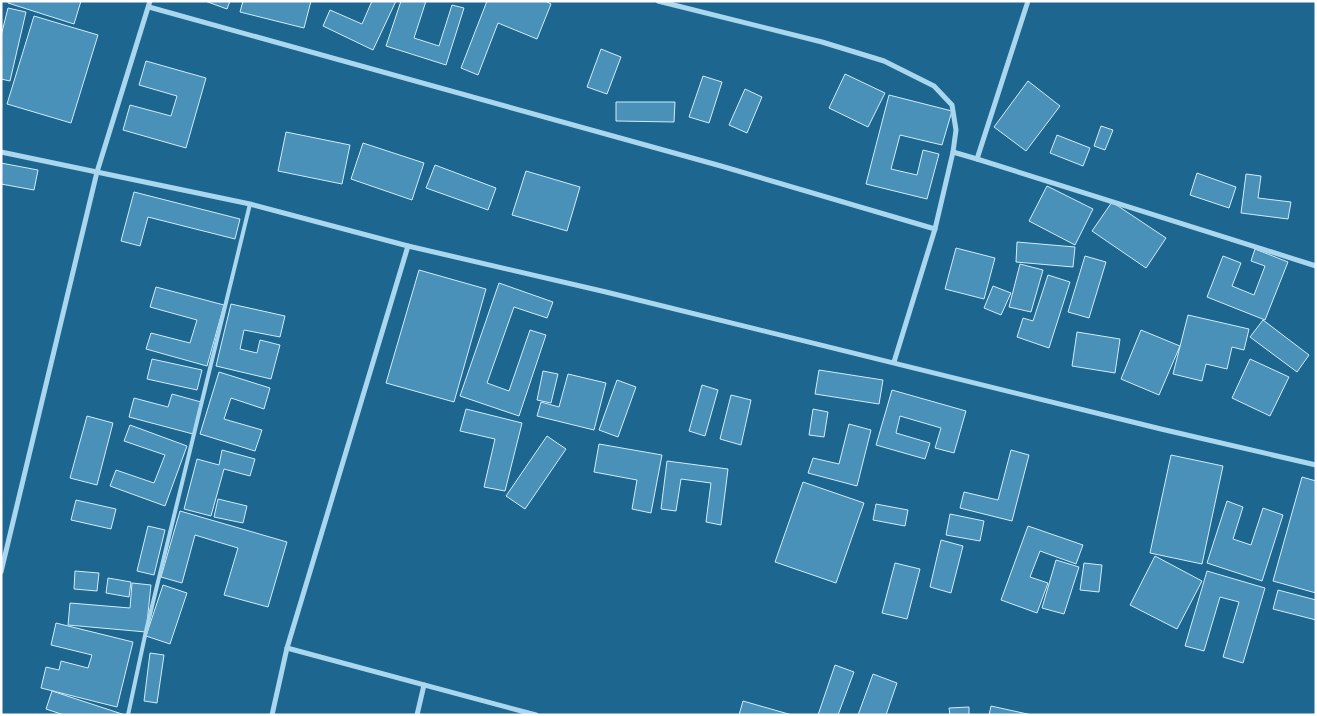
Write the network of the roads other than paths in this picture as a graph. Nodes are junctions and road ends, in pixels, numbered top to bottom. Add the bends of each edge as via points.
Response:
1 (658, 1) edge
2 (1028, 1) edge
3 (150, 4) edge
4 (1, 152) edge
5 (953, 152) junction
6 (977, 159) junction
7 (97, 172) junction
8 (250, 204) junction
9 (935, 229) junction
10 (408, 246) junction
11 (1316, 266) edge
12 (894, 362) junction
13 (1316, 465) edge
14 (1, 572) edge
15 (287, 648) junction
16 (424, 685) junction
17 (128, 715) edge
18 (272, 715) edge
19 (417, 715) edge
20 (536, 715) edge

1 - 5 street via 884,60 934,86 952,105 956,130
2 - 6 street
3 - 7 street
3 - 9 street
4 - 7 street
5 - 6 street
5 - 9 street
6 - 11 street
7 - 8 street
7 - 14 street
8 - 10 street
8 - 17 lane
9 - 12 street
10 - 12 street
10 - 15 street
12 - 13 street
15 - 16 street
15 - 18 street
16 - 19 street
16 - 20 street

